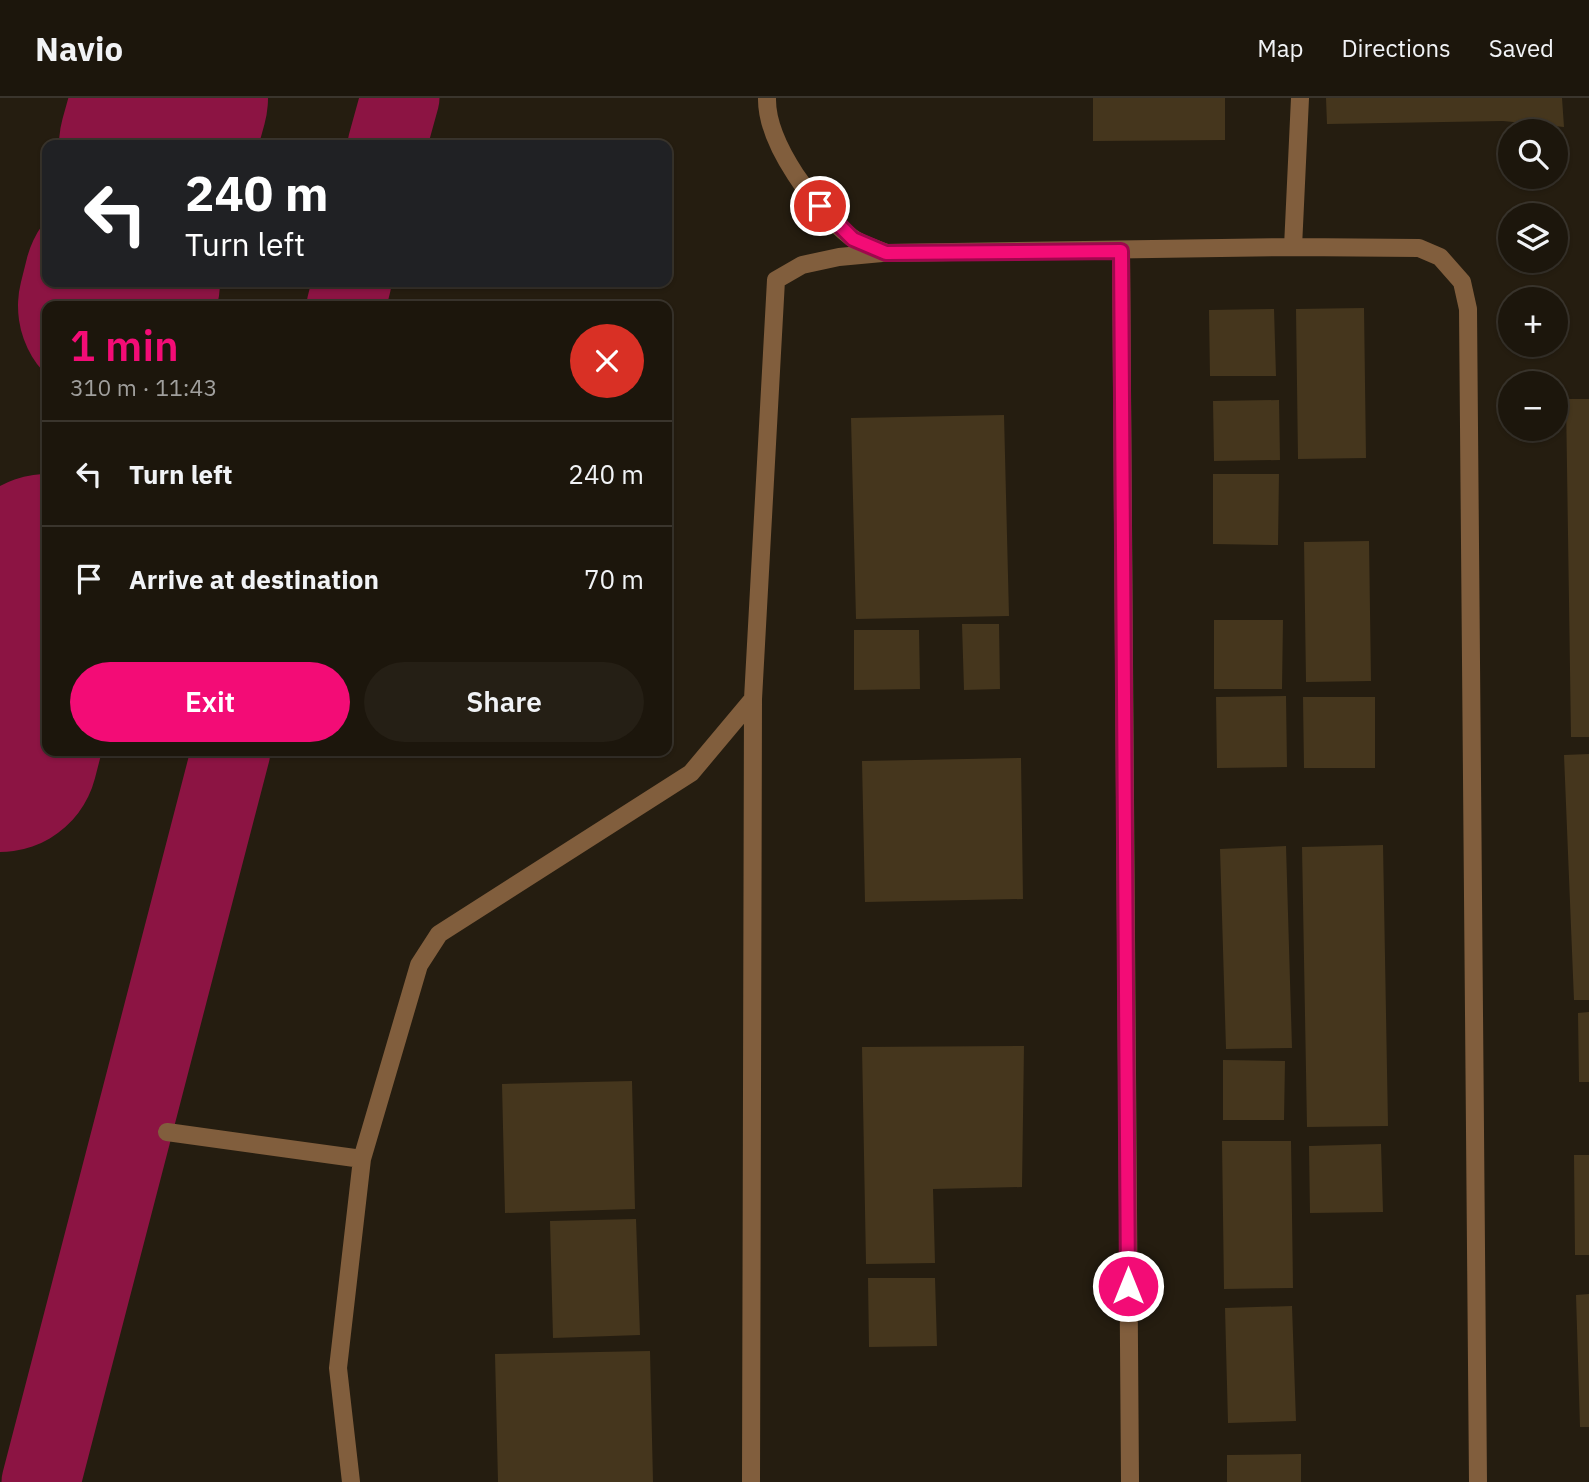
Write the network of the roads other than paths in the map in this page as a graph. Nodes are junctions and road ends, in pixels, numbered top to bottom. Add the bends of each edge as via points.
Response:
1 (768, 98) edge
2 (1300, 98) edge
3 (1293, 247) junction
4 (1121, 251) junction
5 (886, 253) junction
6 (753, 699) junction
7 (167, 1132) dead end
8 (362, 1159) junction
9 (351, 1482) edge
10 (751, 1482) edge
11 (1130, 1482) edge
12 (1478, 1482) edge

1 - 5 lane via 776,139 792,171 853,239
2 - 3 lane
3 - 4 lane
3 - 12 lane via 1419,248 1440,257 1462,282 1468,309
4 - 5 lane
4 - 11 lane
5 - 6 lane via 802,265 776,280
6 - 8 lane via 691,774 439,934 419,965
6 - 10 lane
7 - 8 lane
8 - 9 lane via 338,1368

